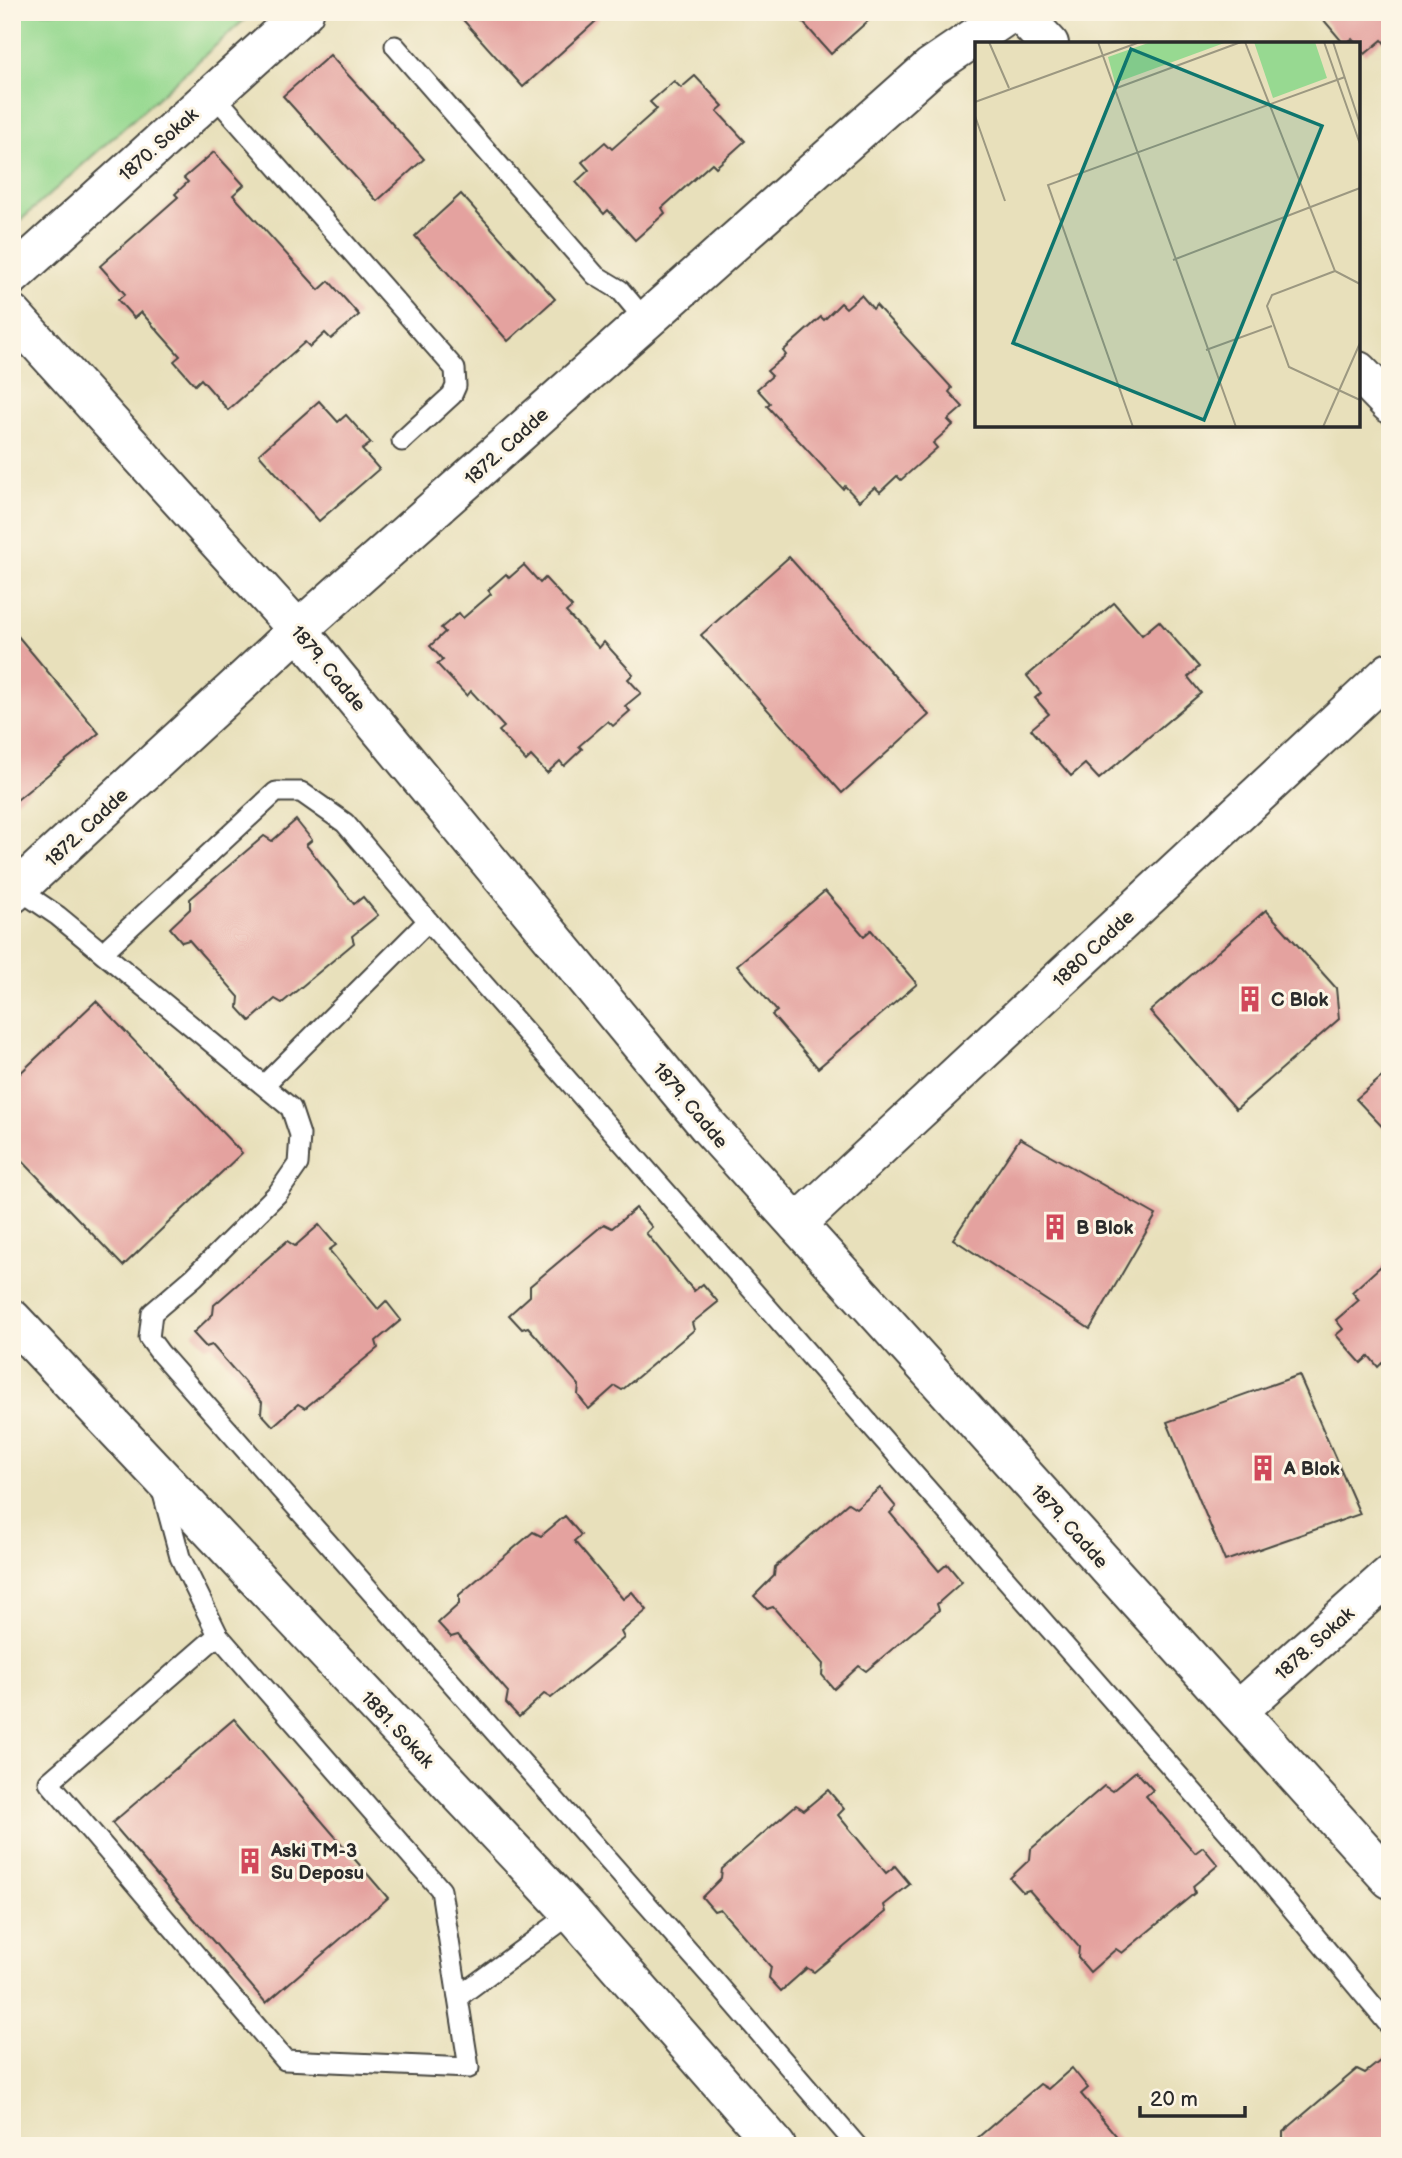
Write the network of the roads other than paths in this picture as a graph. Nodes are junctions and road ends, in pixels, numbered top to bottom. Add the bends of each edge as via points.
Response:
1 (304, 12) edge
2 (1012, 12) edge
3 (1019, 12) edge
4 (1047, 42) edge
5 (395, 46) dead end
6 (213, 94) junction
7 (12, 276) edge
8 (12, 314) edge
9 (646, 321) junction
10 (1360, 373) edge
11 (1390, 404) edge
12 (402, 441) dead end
13 (298, 630) junction
14 (1390, 672) edge
15 (15, 892) edge
16 (428, 921) junction
17 (103, 952) junction
18 (264, 1085) junction
19 (797, 1224) junction
20 (12, 1319) edge
21 (157, 1473) junction
22 (1390, 1574) edge
23 (218, 1635) junction
24 (1238, 1711) junction
25 (1390, 1879) edge
26 (572, 1913) junction
27 (458, 1997) junction
28 (1390, 2026) edge
29 (776, 2146) edge
30 (857, 2146) edge

1 - 6 street, 1870. Sokak
2 - 9 street, 1872. Cadde via 931,68
3 - 4 street
5 - 9 lane via 595,275 620,290
6 - 7 street, 1870. Sokak
6 - 12 lane via 455,369 452,395
8 - 13 street, 1879. Cadde
9 - 13 street, 1872. Cadde
10 - 11 street
13 - 15 street, 1872. Cadde
13 - 19 street, 1879. Cadde via 708,1126
14 - 19 street, 1880 Cadde
15 - 17 lane via 58,916
16 - 17 lane via 345,823 301,792 276,792
16 - 18 lane
16 - 28 lane via 1220,1822
17 - 18 lane
18 - 30 lane via 291,1108 300,1135 298,1164 278,1193 152,1313 149,1338
19 - 24 street, 1879. Cadde
20 - 21 street, 1881. Sokak
21 - 23 lane via 180,1556
21 - 26 street, 1881. Sokak
22 - 24 street, 1878. Sokak
23 - 27 lane via 441,1890
23 - 27 lane via 49,1782 285,2060 469,2068
24 - 25 street, 1879. Cadde
26 - 27 lane
26 - 29 street, 1881. Sokak

